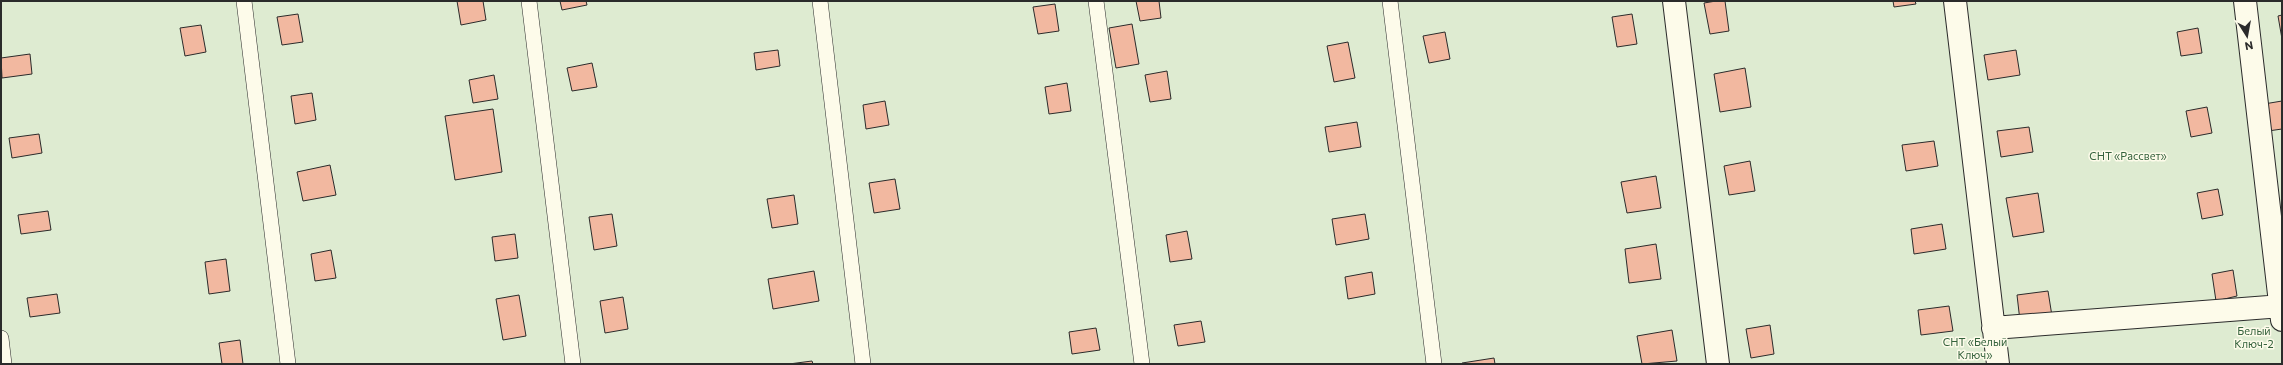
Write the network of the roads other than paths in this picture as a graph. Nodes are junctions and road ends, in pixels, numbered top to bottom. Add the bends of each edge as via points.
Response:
1 (244, 1) edge
2 (529, 1) edge
3 (820, 1) edge
4 (1096, 1) edge
5 (1390, 1) edge
6 (1674, 1) edge
7 (1955, 1) edge
8 (2245, 1) edge
9 (2281, 310) edge
10 (1993, 328) junction
11 (1, 338) edge
12 (4, 364) edge
13 (288, 364) edge
14 (573, 364) edge
15 (863, 364) edge
16 (1142, 364) edge
17 (1434, 364) edge
18 (1718, 364) edge
19 (1998, 364) edge

1 - 13 lane
2 - 14 lane
3 - 15 lane
4 - 16 lane
5 - 17 lane
6 - 18 street
7 - 10 street
8 - 9 street
9 - 10 street
10 - 19 street
11 - 12 lane

